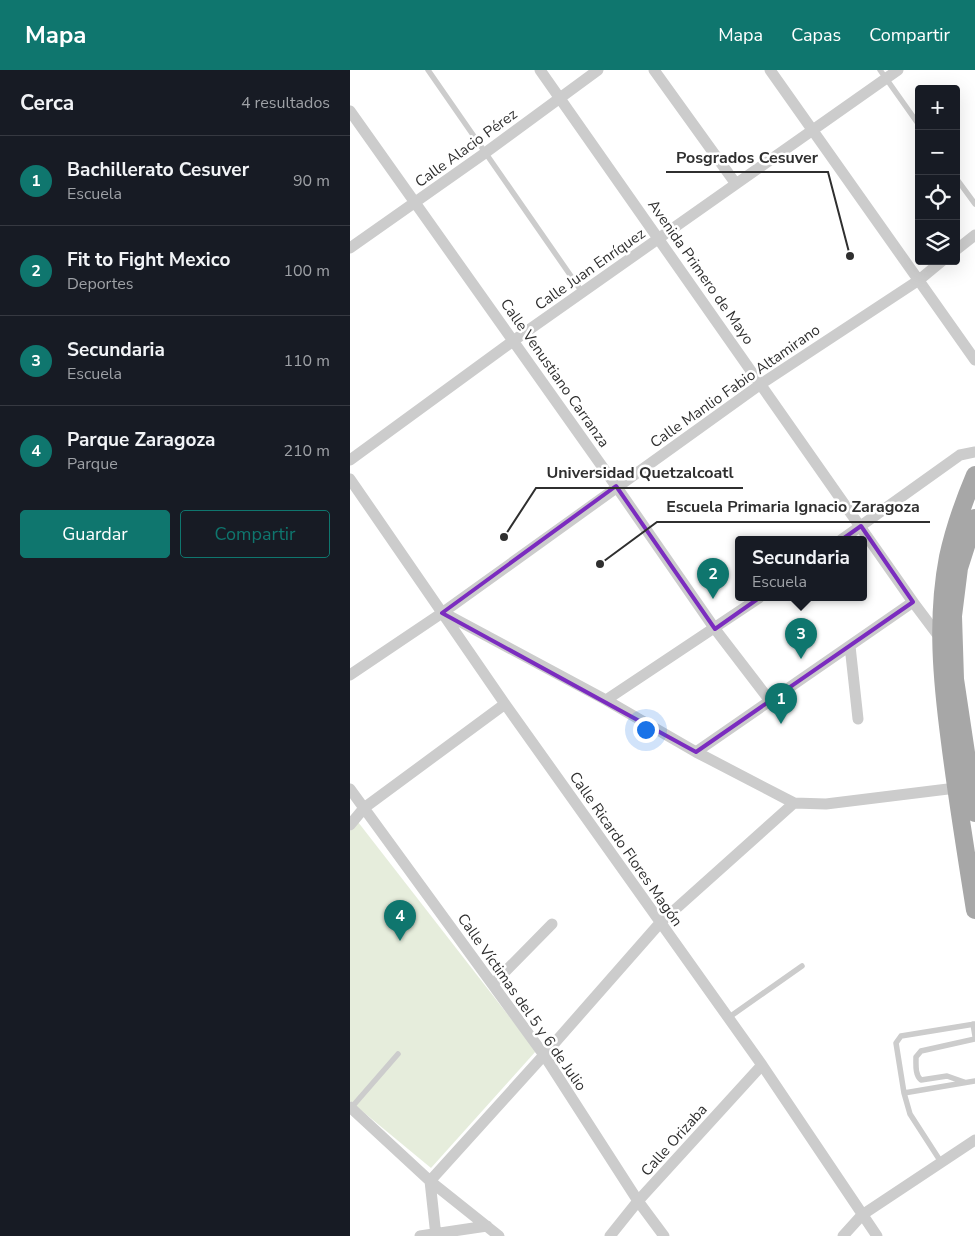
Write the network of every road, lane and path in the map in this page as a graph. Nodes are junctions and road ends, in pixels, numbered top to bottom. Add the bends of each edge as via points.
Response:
1 (428, 70) edge
2 (540, 70) edge
3 (598, 70) edge
4 (654, 70) edge
5 (770, 70) edge
6 (898, 70) edge
7 (883, 74) edge
8 (560, 97) junction
9 (350, 111) edge
10 (915, 118) edge
11 (813, 130) junction
12 (486, 153) junction
13 (960, 183) edge
14 (736, 184) junction
15 (416, 202) junction
16 (975, 204) edge
17 (975, 235) edge
18 (659, 238) junction
19 (960, 247) edge
20 (350, 248) edge
21 (937, 265) edge
22 (919, 280) junction
23 (582, 292) junction
24 (513, 341) junction
25 (975, 360) edge
26 (760, 384) junction
27 (975, 452) edge
28 (350, 460) edge
29 (975, 475) edge
30 (350, 479) edge
31 (616, 486) junction
32 (975, 518) edge
33 (861, 526) junction
34 (847, 536) edge
35 (755, 601) edge
36 (913, 602) junction
37 (442, 613) junction
38 (715, 629) junction
39 (940, 638) junction
40 (850, 646) junction
41 (350, 675) edge
42 (606, 700) junction
43 (771, 702) junction
44 (505, 704) junction
45 (858, 719) dead end
46 (696, 752) junction
47 (956, 788) junction
48 (350, 789) edge
49 (794, 803) junction
50 (364, 808) junction
51 (975, 813) edge
52 (350, 825) edge
53 (975, 910) edge
54 (660, 923) junction
55 (552, 924) dead end
56 (802, 966) dead end
57 (492, 984) junction
58 (728, 1018) junction
59 (974, 1024) edge
60 (975, 1037) edge
61 (398, 1054) dead end
62 (544, 1055) junction
63 (762, 1065) junction
64 (975, 1081) edge
65 (967, 1082) junction
66 (904, 1092) junction
67 (350, 1107) edge
68 (975, 1140) edge
69 (940, 1162) junction
70 (430, 1181) junction
71 (638, 1201) junction
72 (862, 1216) junction
73 (487, 1226) junction
74 (436, 1235) edge
75 (420, 1236) edge
76 (499, 1236) edge
77 (610, 1236) edge
78 (664, 1236) edge
79 (843, 1236) edge
80 (877, 1236) edge

1 - 12 lane
2 - 8 street, Avenida Primero de Mayo
3 - 8 street, Calle Alacio Pérez
4 - 14 street
5 - 11 street
6 - 7 street, Calle Juan Enríquez
7 - 10 lane
7 - 11 street, Calle Juan Enríquez
8 - 12 street, Calle Alacio Pérez
8 - 18 street, Avenida Primero de Mayo
9 - 15 street, Calle Venustiano Carranza
11 - 14 street, Calle Juan Enríquez
11 - 22 street
12 - 15 street, Calle Alacio Pérez
12 - 23 lane
13 - 16 lane
14 - 18 street, Calle Juan Enríquez
15 - 20 street, Calle Alacio Pérez
15 - 24 street, Calle Venustiano Carranza
17 - 19 street
18 - 23 street, Calle Juan Enríquez
18 - 26 street, Avenida Primero de Mayo
21 - 22 street, Calle Manlio Fabio Altamirano
22 - 25 street
22 - 26 street, Calle Manlio Fabio Altamirano
23 - 24 street, Calle Juan Enríquez
24 - 28 street, Calle Juan Enríquez
24 - 31 street, Calle Venustiano Carranza
26 - 31 street, Calle Manlio Fabio Altamirano
26 - 33 street, Avenida Primero de Mayo
27 - 33 street via 960,455
29 - 39 main road via 948,557
30 - 37 street, Calle Ricardo Flores Magón
31 - 37 street, Calle Manlio Fabio Altamirano
31 - 38 street, Calle Venustiano Carranza
32 - 51 main road via 960,568 953,616 956,679
33 - 34 street
33 - 36 street, Avenida Primero de Mayo
35 - 38 street
36 - 39 street, Avenida Primero de Mayo
36 - 40 street
37 - 41 street, Calle Manlio Fabio Altamirano
37 - 42 street
37 - 44 street, Calle Ricardo Flores Magón
38 - 42 street
38 - 43 street, Calle Venustiano Carranza
39 - 47 main road
40 - 43 street
40 - 45 street
42 - 46 street
43 - 46 street
44 - 50 street
44 - 54 street, Calle Ricardo Flores Magón
46 - 49 street
47 - 49 street via 826,804
47 - 53 main road
48 - 50 street, Calle Víctimas del 5 y 6 de Julio
49 - 54 street
50 - 52 street
50 - 57 street, Calle Víctimas del 5 y 6 de Julio
54 - 58 street, Calle Ricardo Flores Magón
54 - 62 street
55 - 57 street
56 - 58 lane
57 - 62 street, Calle Víctimas del 5 y 6 de Julio
58 - 63 street, Calle Ricardo Flores Magón
59 - 60 lane
59 - 66 lane via 899,1038 896,1043
60 - 65 lane via 921,1051 916,1057 916,1070 921,1080 947,1076
61 - 67 lane
62 - 70 street
62 - 71 street, Calle Víctimas del 5 y 6 de Julio
63 - 71 street, Calle Orizaba
63 - 72 street, Calle Ricardo Flores Magón
64 - 65 lane
65 - 66 lane
66 - 69 lane via 910,1114
67 - 70 street
68 - 69 street
69 - 72 street
70 - 73 street
70 - 74 street
71 - 77 street, Calle Orizaba
71 - 78 street, Calle Víctimas del 5 y 6 de Julio
72 - 79 street
72 - 80 street, Calle Ricardo Flores Magón
73 - 74 street
73 - 76 street
74 - 75 street

